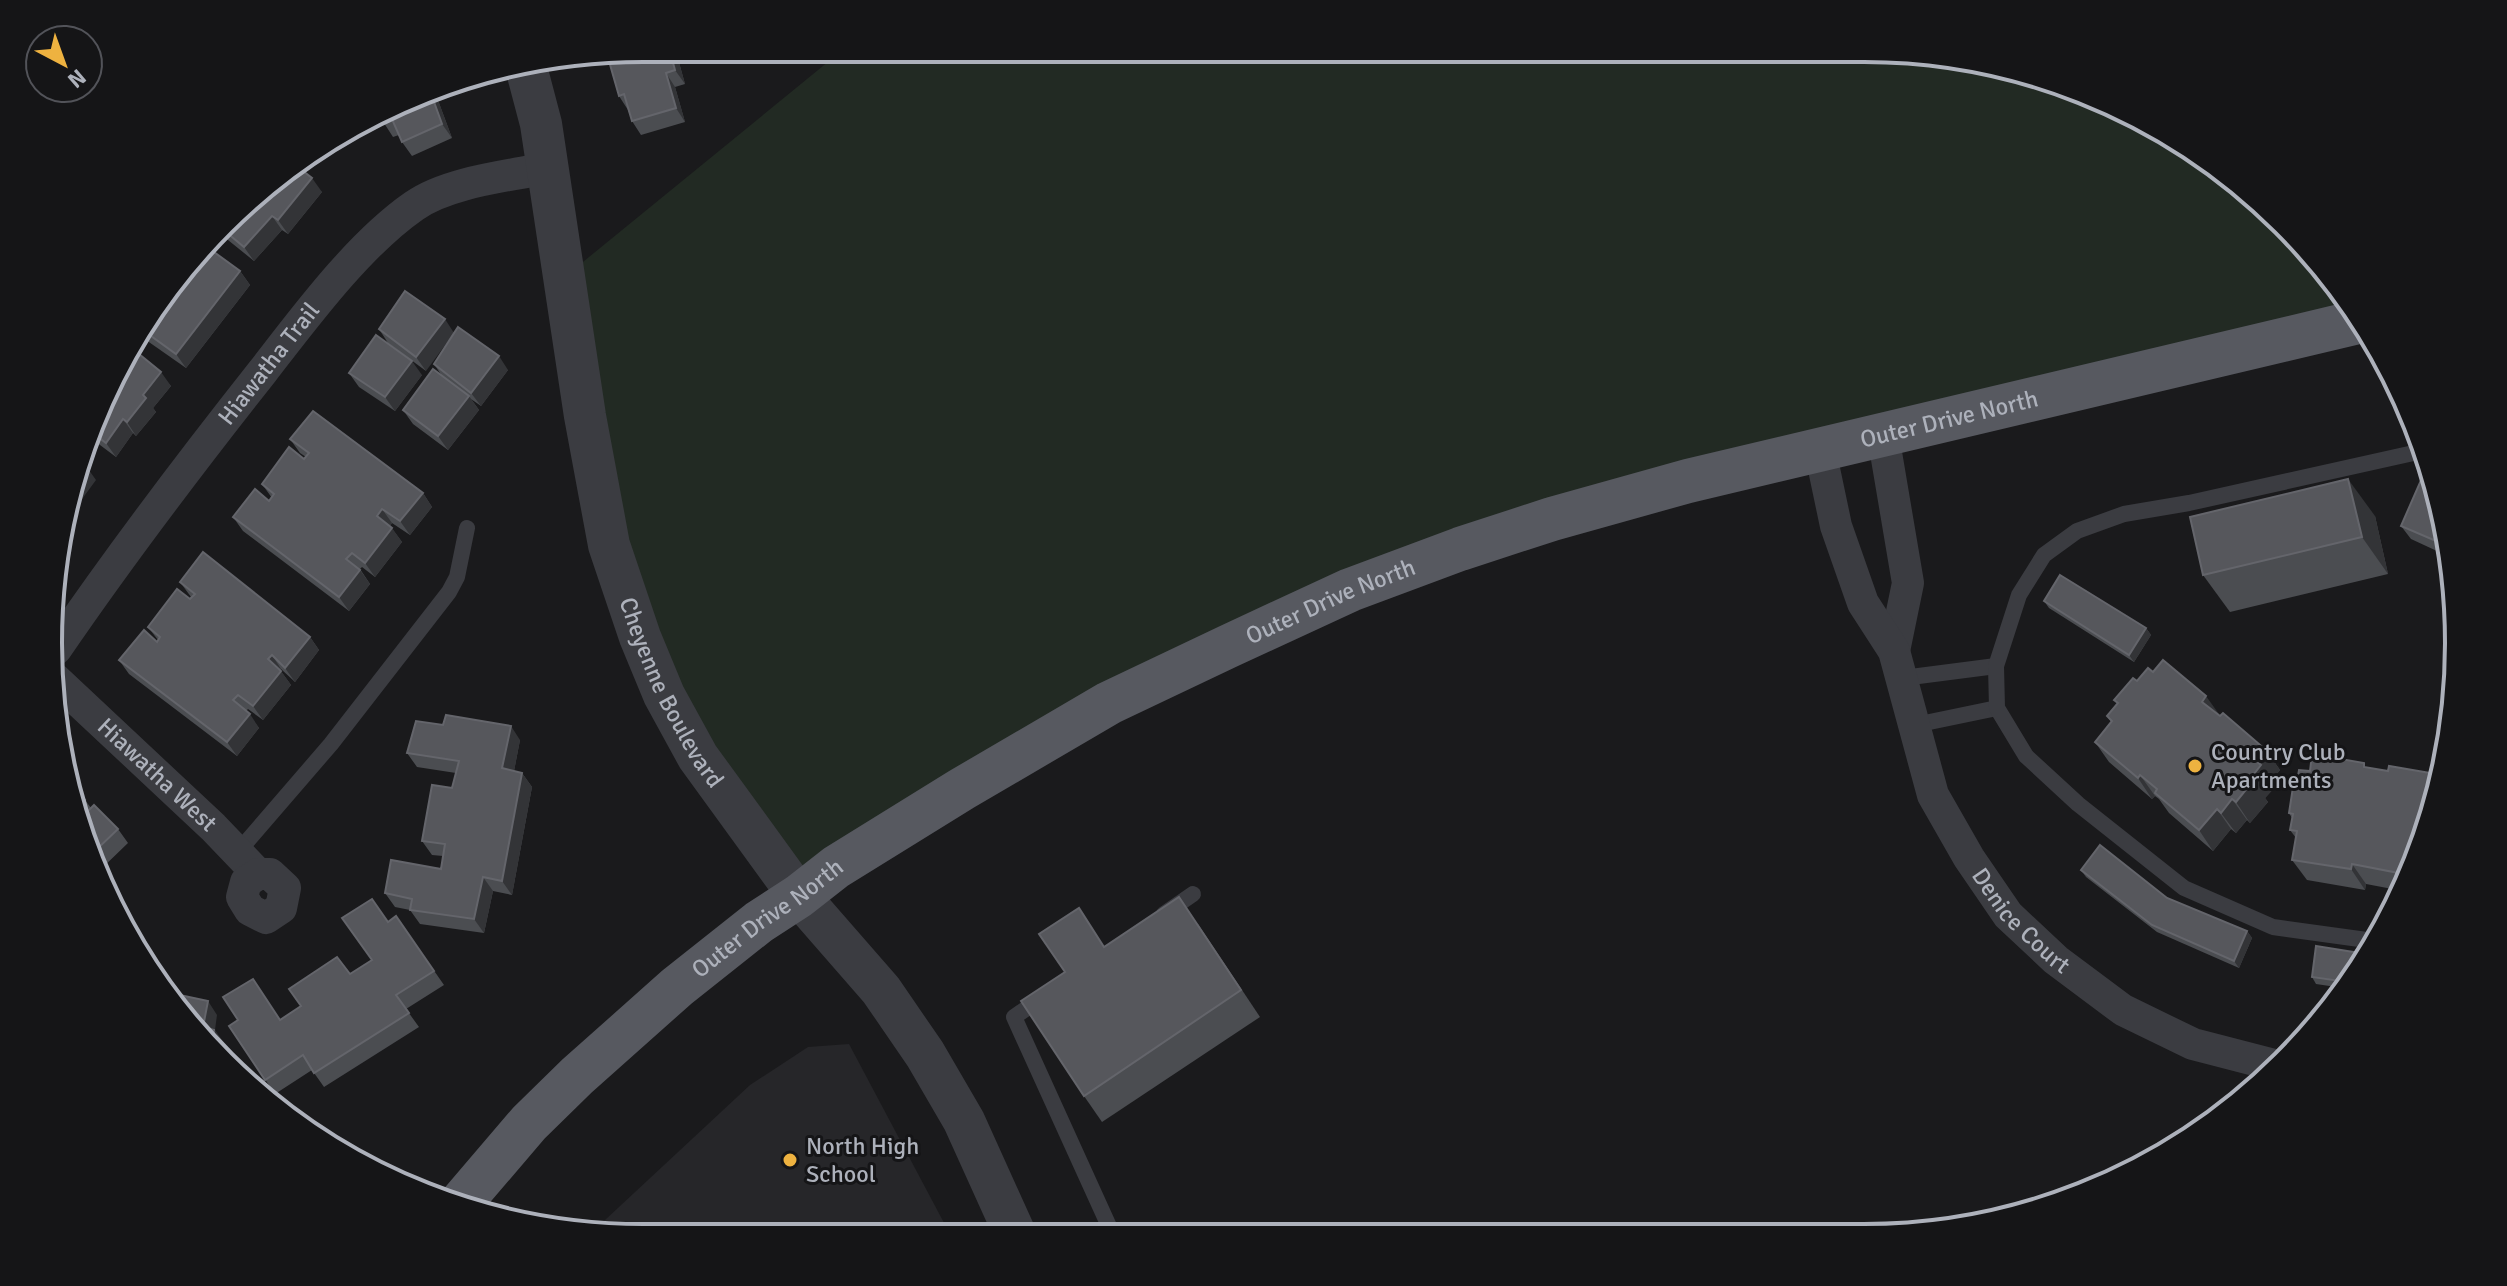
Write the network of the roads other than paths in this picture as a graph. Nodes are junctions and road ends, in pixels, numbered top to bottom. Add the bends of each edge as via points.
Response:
1 (528, 74) edge
2 (548, 168) junction
3 (2349, 324) edge
4 (1883, 435) junction
5 (1820, 450) junction
6 (2413, 453) edge
7 (467, 528) dead end
8 (62, 640) edge
9 (1899, 664) junction
10 (1996, 666) junction
11 (64, 687) edge
12 (1997, 708) junction
13 (1915, 725) junction
14 (247, 864) joint
15 (1193, 894) dead end
16 (799, 896) junction
17 (1154, 920) edge
18 (2364, 940) edge
19 (1052, 990) edge
20 (2266, 1063) edge
21 (466, 1196) edge
22 (1011, 1224) edge
23 (1108, 1224) edge

1 - 2 street, Cheyenne Boulevard
2 - 8 street, Hiawatha Trail via 457,187 417,204 373,239 207,442
2 - 16 street, Cheyenne Boulevard via 609,545 640,637 698,757
3 - 4 main road, Outer Drive North
4 - 5 main road, Outer Drive North
4 - 9 street, Denice Court via 1908,583
5 - 9 street, Denice Court via 1836,526 1863,603
5 - 16 main road, Outer Drive North via 1552,519 1350,590 1109,703 849,859
6 - 10 lane via 2124,514 2077,531 2044,555 2019,595
7 - 14 lane via 449,592 331,744
9 - 10 lane
9 - 13 street, Denice Court
10 - 12 lane
11 - 14 street, Hiawatha West
12 - 13 lane
12 - 18 lane via 2026,756 2184,888 2273,927
13 - 20 street, Denice Court via 1933,795 2008,915 2056,960 2123,1010 2193,1044
15 - 17 lane
16 - 21 main road, Outer Drive North via 701,966 577,1076
16 - 22 street, Cheyenne Boulevard via 881,990 925,1054 964,1121
19 - 23 lane via 1014,1017

